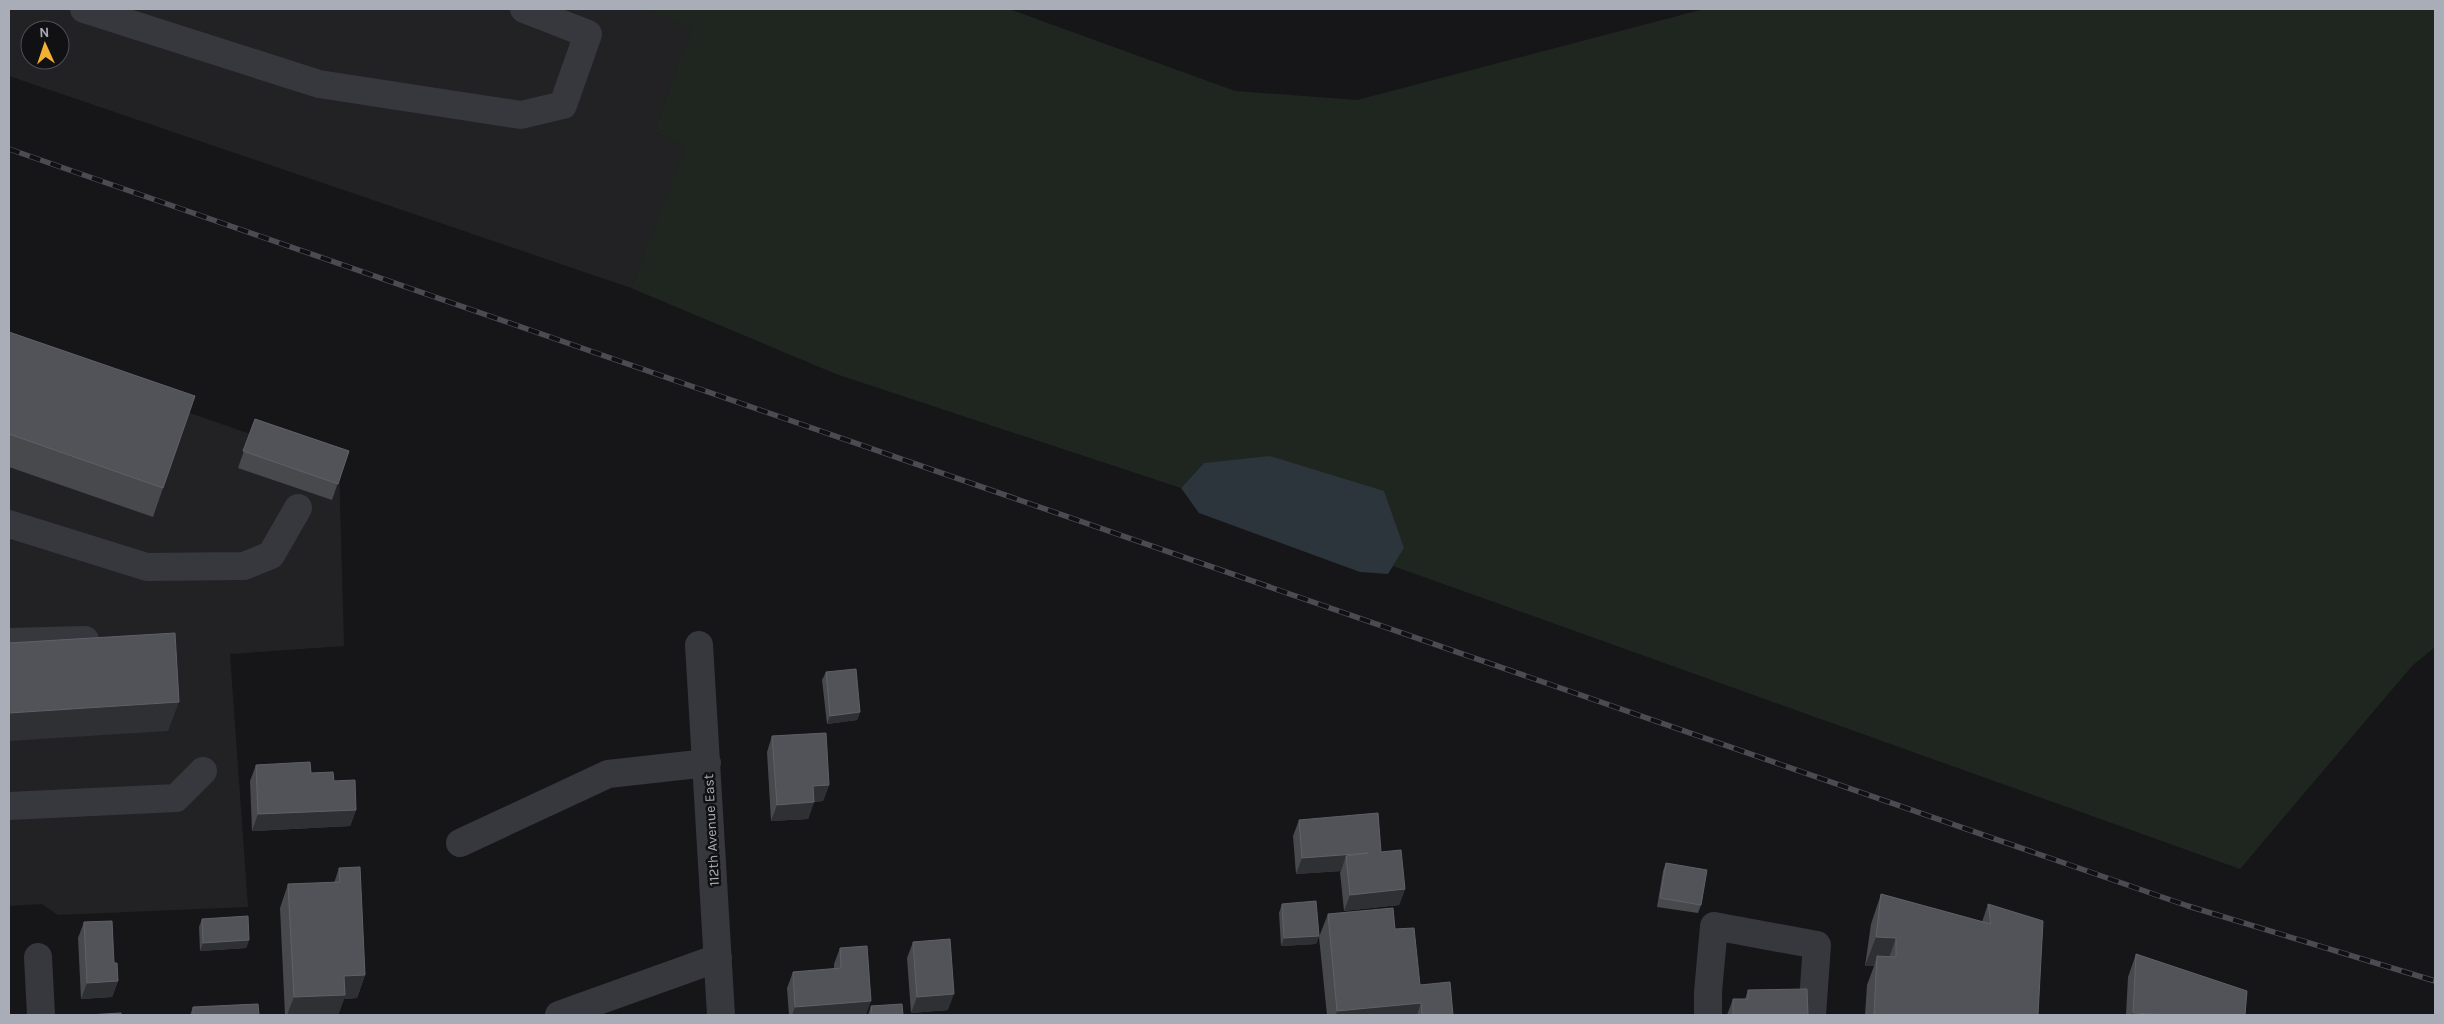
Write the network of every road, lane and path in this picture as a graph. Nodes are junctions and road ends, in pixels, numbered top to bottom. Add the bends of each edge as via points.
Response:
1 (84, 9) edge
2 (524, 9) edge
3 (298, 508) dead end
4 (9, 524) edge
5 (107, 639) edge
6 (9, 642) edge
7 (699, 645) dead end
8 (707, 763) junction
9 (203, 770) dead end
10 (9, 806) edge
11 (460, 843) dead end
12 (38, 957) dead end
13 (718, 958) junction
14 (41, 1015) edge
15 (559, 1015) edge
16 (721, 1015) edge
17 (1708, 1015) edge
18 (1812, 1015) edge

1 - 2 street via 319,84 521,115 563,105 588,34
3 - 4 street via 271,555 244,566 147,567
5 - 6 street
7 - 8 street, 112th Avenue East
8 - 11 street via 608,774
8 - 13 street, 112th Avenue East
9 - 10 street via 176,798
12 - 14 street
13 - 15 street
13 - 16 street, 112th Avenue East
17 - 18 street via 1714,926 1816,945

